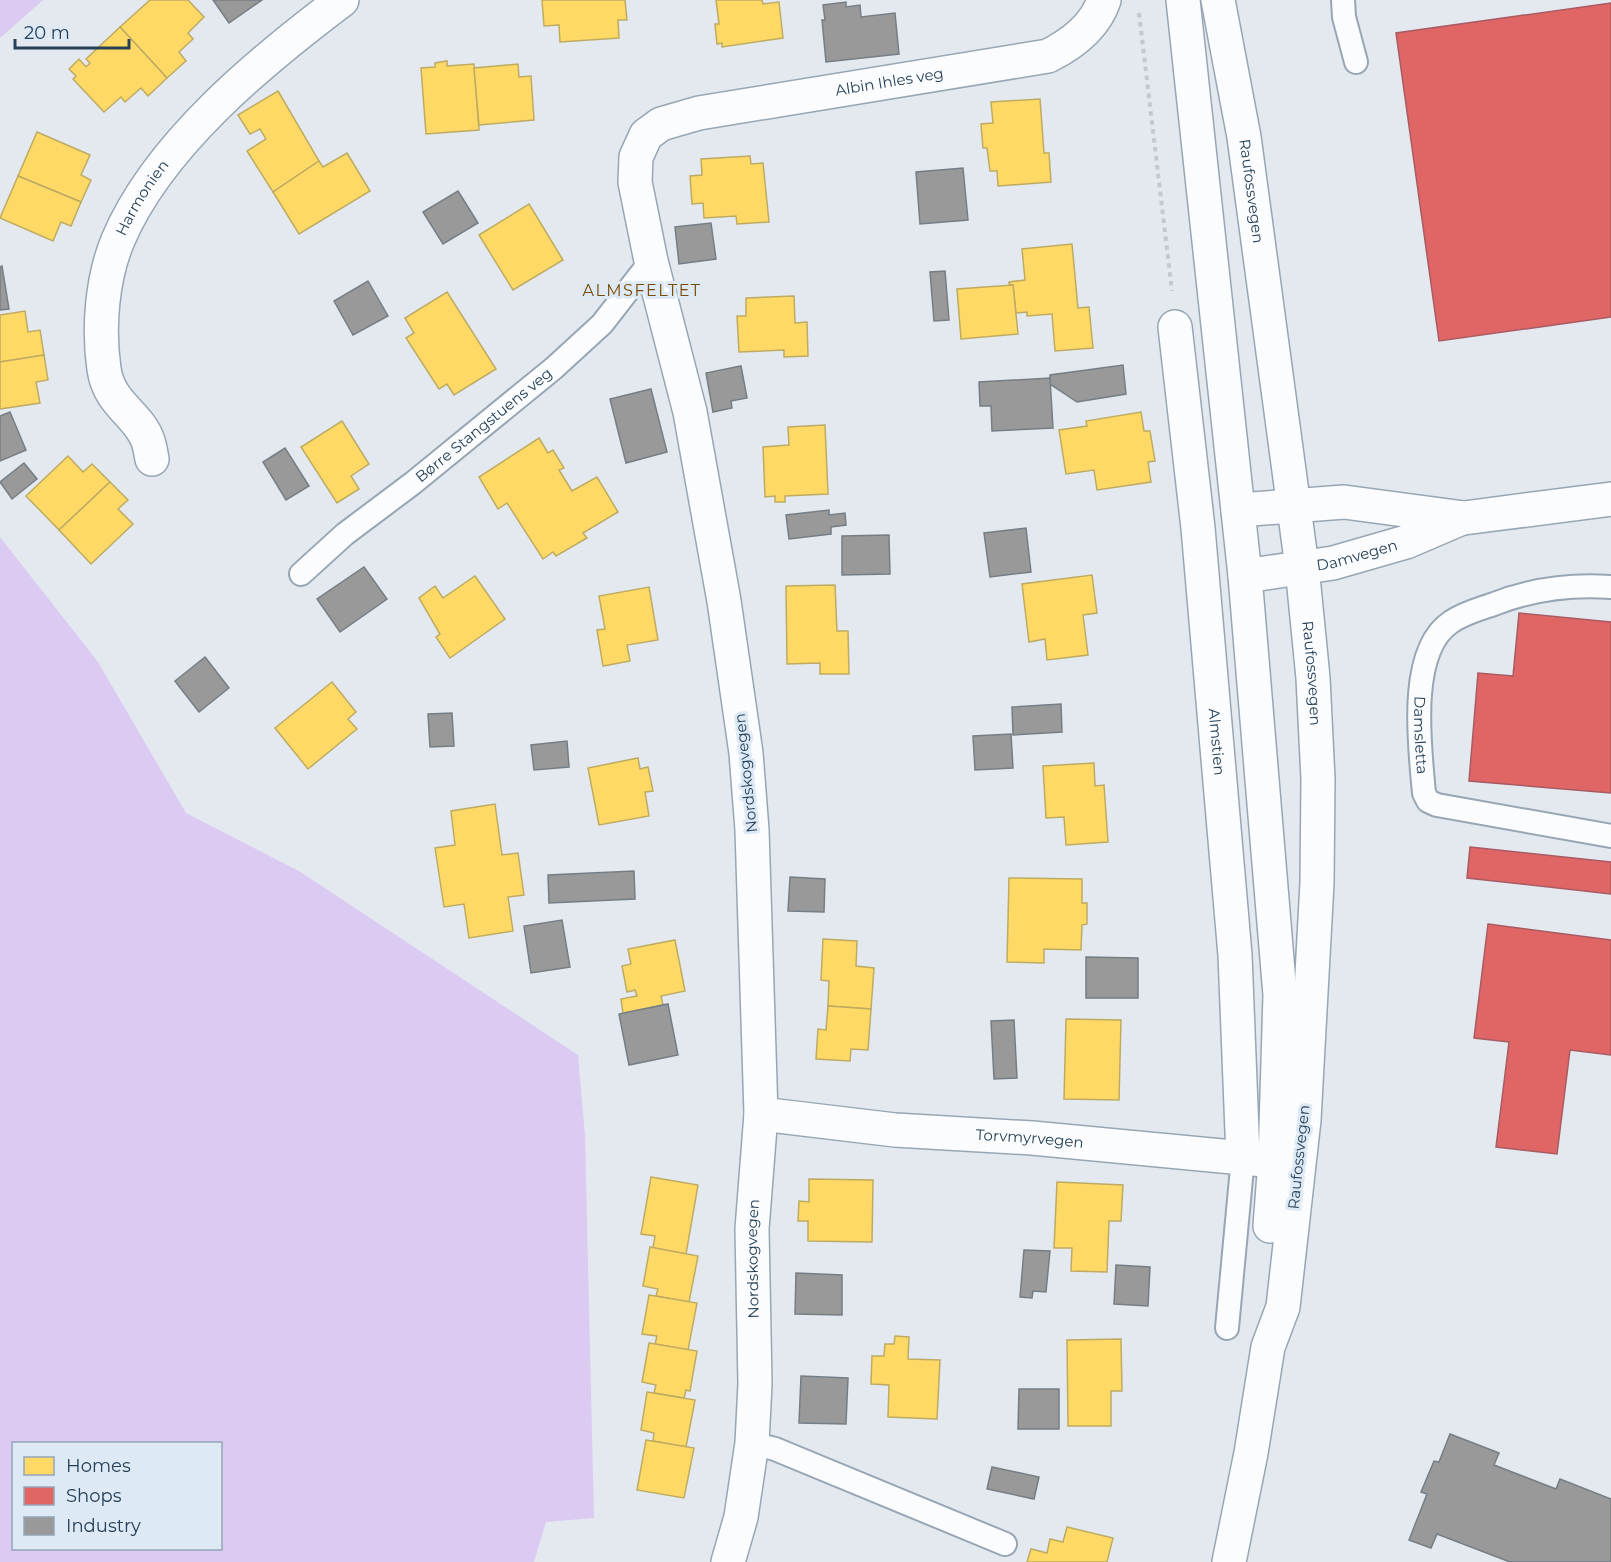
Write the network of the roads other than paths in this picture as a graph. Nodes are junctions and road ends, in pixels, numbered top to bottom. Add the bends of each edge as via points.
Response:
1 (342, 0) edge
2 (1183, 0) edge
3 (1218, 0) edge
4 (1343, 0) edge
5 (1102, 5) edge
6 (1356, 62) dead end
7 (661, 124) joint
8 (651, 261) junction
9 (1175, 327) road end
10 (152, 459) dead end
11 (1611, 499) edge
12 (1292, 505) junction
13 (1238, 510) junction
14 (1464, 518) junction
15 (1302, 567) junction
16 (301, 574) dead end
17 (1245, 576) junction
18 (1611, 587) edge
19 (1611, 836) edge
20 (761, 1114) junction
21 (1243, 1157) junction
22 (1287, 1163) junction
23 (1227, 1328) dead end
24 (752, 1443) junction
25 (1005, 1544) dead end
26 (728, 1562) edge
27 (1229, 1562) edge

1 - 10 street, Harmonien via 208,113 149,185 119,238 110,263 102,315 104,372 114,399 148,441
2 - 13 street, Raufossvegen
3 - 12 street, Raufossvegen via 1244,137
4 - 6 lane
5 - 7 street, Albin Ihles veg via 1093,24 1064,48 1039,58 699,113
7 - 8 street, Nordskogvegen via 646,135 636,157 635,182
8 - 16 lane, Børre Stangstuens veg via 602,324 554,368 345,534
8 - 20 street, Nordskogvegen via 690,412 746,753 753,830
9 - 21 street, Almstien via 1198,528 1234,944
11 - 14 street, Damvegen
12 - 13 street, Damvegen
12 - 14 street, Damvegen via 1344,502
12 - 15 street, Raufossvegen
13 - 17 street, Raufossvegen
14 - 15 street, Damvegen via 1406,542
15 - 17 street, Damvegen
15 - 22 street, Raufossvegen via 1318,779 1311,1021
17 - 22 street, Raufossvegen via 1280,995
18 - 19 lane, Damsletta via 1545,589 1519,594 1450,622 1438,634 1422,677 1419,736 1428,801
20 - 21 street, Torvmyrvegen via 895,1130
20 - 24 street, Nordskogvegen via 752,1229
21 - 22 street, Torvmyrvegen
21 - 23 lane
22 - 27 street, Raufossvegen via 1283,1307 1268,1347
24 - 25 lane via 776,1449
24 - 26 street, Nordskogvegen via 741,1517

